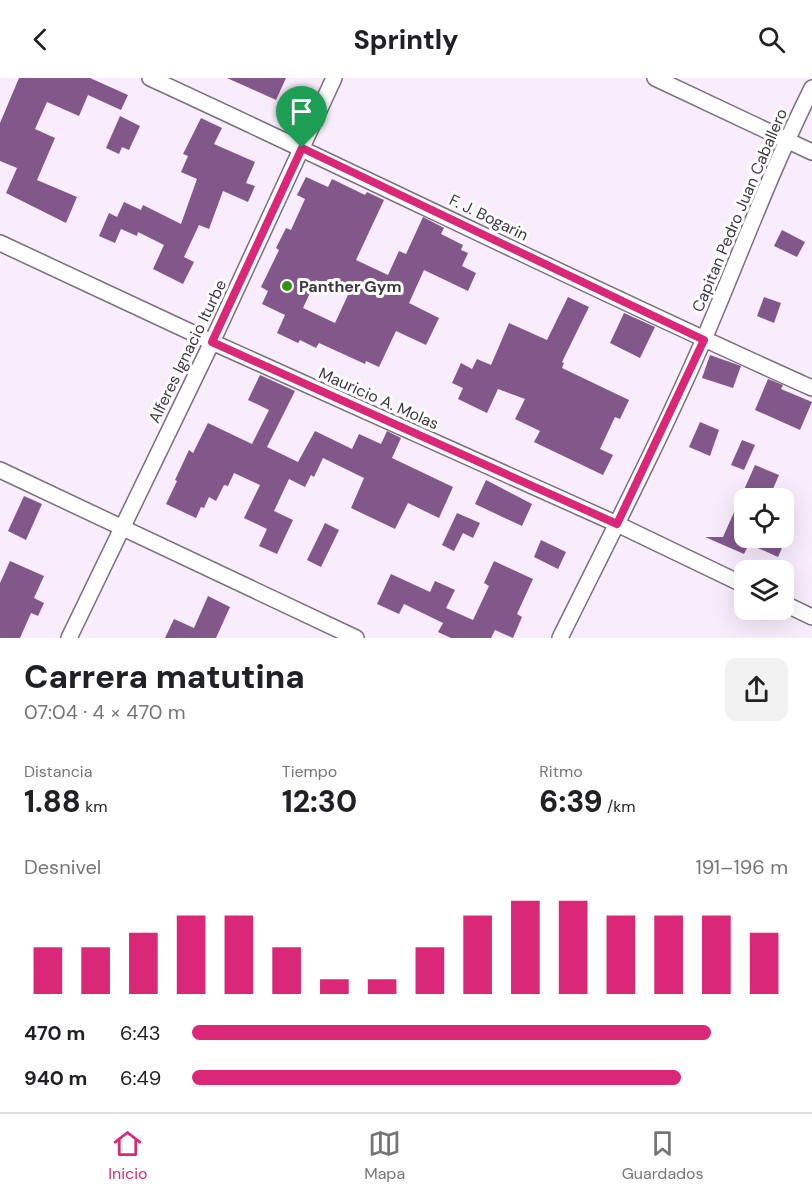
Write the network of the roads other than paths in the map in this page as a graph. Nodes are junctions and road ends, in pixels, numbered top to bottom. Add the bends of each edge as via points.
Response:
1 (150, 78) edge
2 (334, 78) edge
3 (655, 78) edge
4 (812, 88) edge
5 (786, 140) junction
6 (302, 148) junction
7 (812, 152) edge
8 (0, 243) edge
9 (704, 340) junction
10 (212, 342) junction
11 (812, 388) edge
12 (0, 470) edge
13 (617, 524) junction
14 (121, 528) junction
15 (734, 580) edge
16 (794, 608) edge
17 (812, 617) edge
18 (69, 638) edge
19 (356, 638) edge
20 (560, 638) edge

1 - 6 street, F. J. Bogarin
2 - 6 street, Alferes Ignacio Iturbe
3 - 5 street
4 - 5 street, Capitan Pedro Juan Caballero
5 - 7 street
5 - 9 street, Capitan Pedro Juan Caballero
6 - 9 street, F. J. Bogarin
6 - 10 street, Alferes Ignacio Iturbe
8 - 10 street, Mauricio A. Molas
9 - 11 street, F. J. Bogarin
9 - 13 street, Capitan Pedro Juan Caballero
10 - 13 street, Mauricio A. Molas
10 - 14 street, Alferes Ignacio Iturbe
12 - 14 street
13 - 15 street, Mauricio A. Molas
13 - 20 street, Capitan Pedro Juan Caballero
14 - 18 street, Alferes Ignacio Iturbe
14 - 19 street
16 - 17 street

